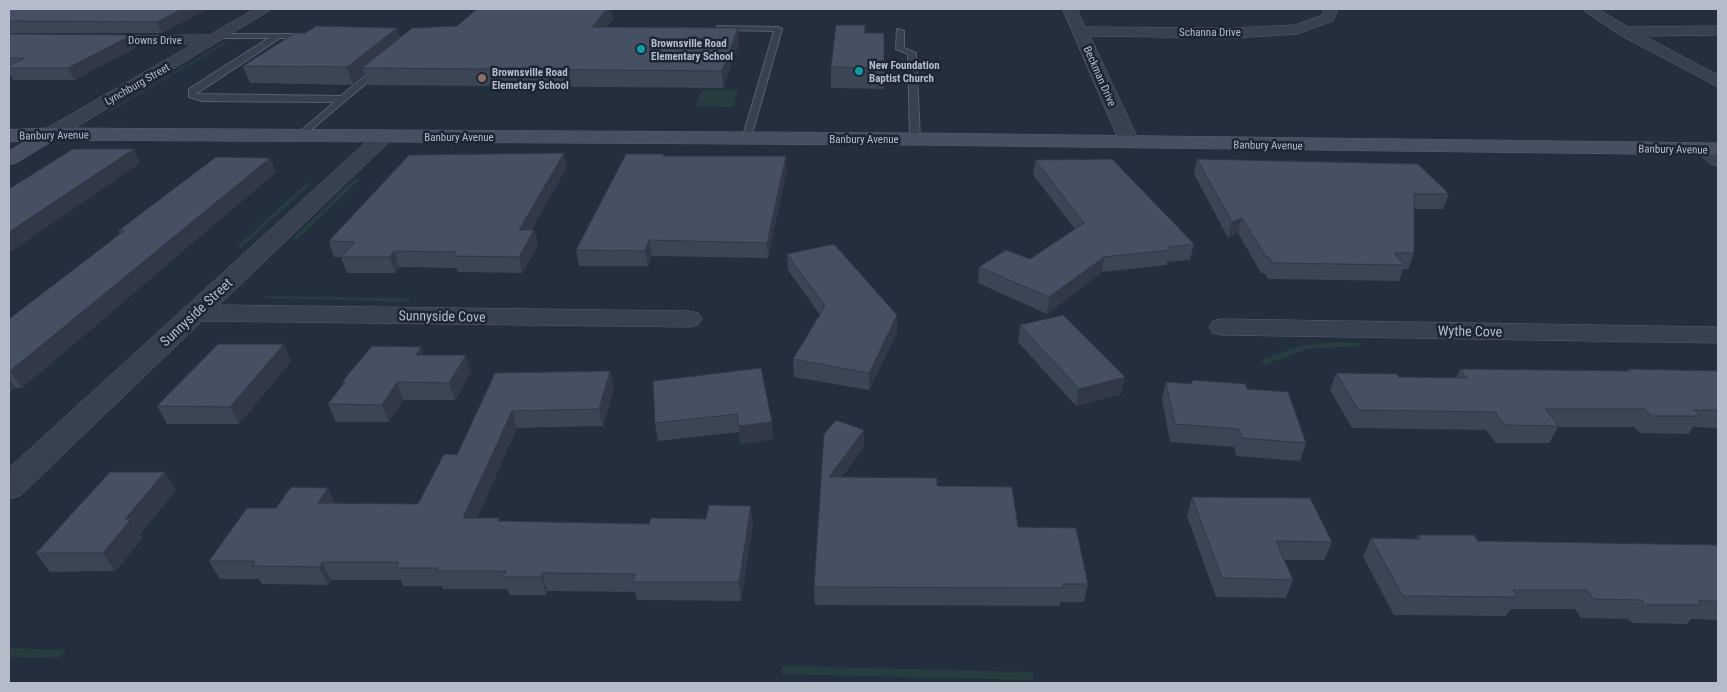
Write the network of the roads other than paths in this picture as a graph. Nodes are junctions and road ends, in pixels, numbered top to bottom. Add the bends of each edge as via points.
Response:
1 (265, 9) edge
2 (1070, 9) edge
3 (1331, 9) edge
4 (1589, 9) edge
5 (712, 28) edge
6 (1080, 30) junction
7 (1718, 30) edge
8 (900, 31) dead end
9 (1625, 32) junction
10 (278, 36) junction
11 (317, 36) edge
12 (216, 38) junction
13 (84, 39) edge
14 (383, 66) edge
15 (1718, 82) edge
16 (344, 99) junction
17 (51, 134) junction
18 (9, 136) edge
19 (300, 136) junction
20 (382, 136) junction
21 (747, 139) junction
22 (915, 139) junction
23 (1130, 143) junction
24 (1713, 153) edge
25 (9, 159) edge
26 (195, 313) junction
27 (689, 319) dead end
28 (1222, 327) dead end
29 (1718, 335) edge
30 (9, 487) edge

1 - 12 street, Lynchburg Street
2 - 6 street, Beckman Drive
3 - 6 street, Schanna Drive via 1328,18 1297,29 1233,33
4 - 9 street
5 - 21 lane via 778,29
6 - 23 street, Beckman Drive
7 - 9 street
8 - 22 lane via 900,49 912,53
9 - 15 street
10 - 11 lane
10 - 12 lane
10 - 16 lane via 192,91 192,95 202,98
12 - 13 street, Downs Drive
12 - 17 street, Lynchburg Street
14 - 16 lane
16 - 19 lane
17 - 18 street, Banbury Avenue
17 - 19 street, Banbury Avenue
17 - 25 street, Lynchburg Street
19 - 20 street, Banbury Avenue
20 - 21 street, Banbury Avenue
20 - 26 street, Sunnyside Street
21 - 22 street, Banbury Avenue
22 - 23 street, Banbury Avenue
23 - 24 street, Banbury Avenue
26 - 27 street, Sunnyside Cove
26 - 30 street, Sunnyside Street
28 - 29 street, Wythe Cove

